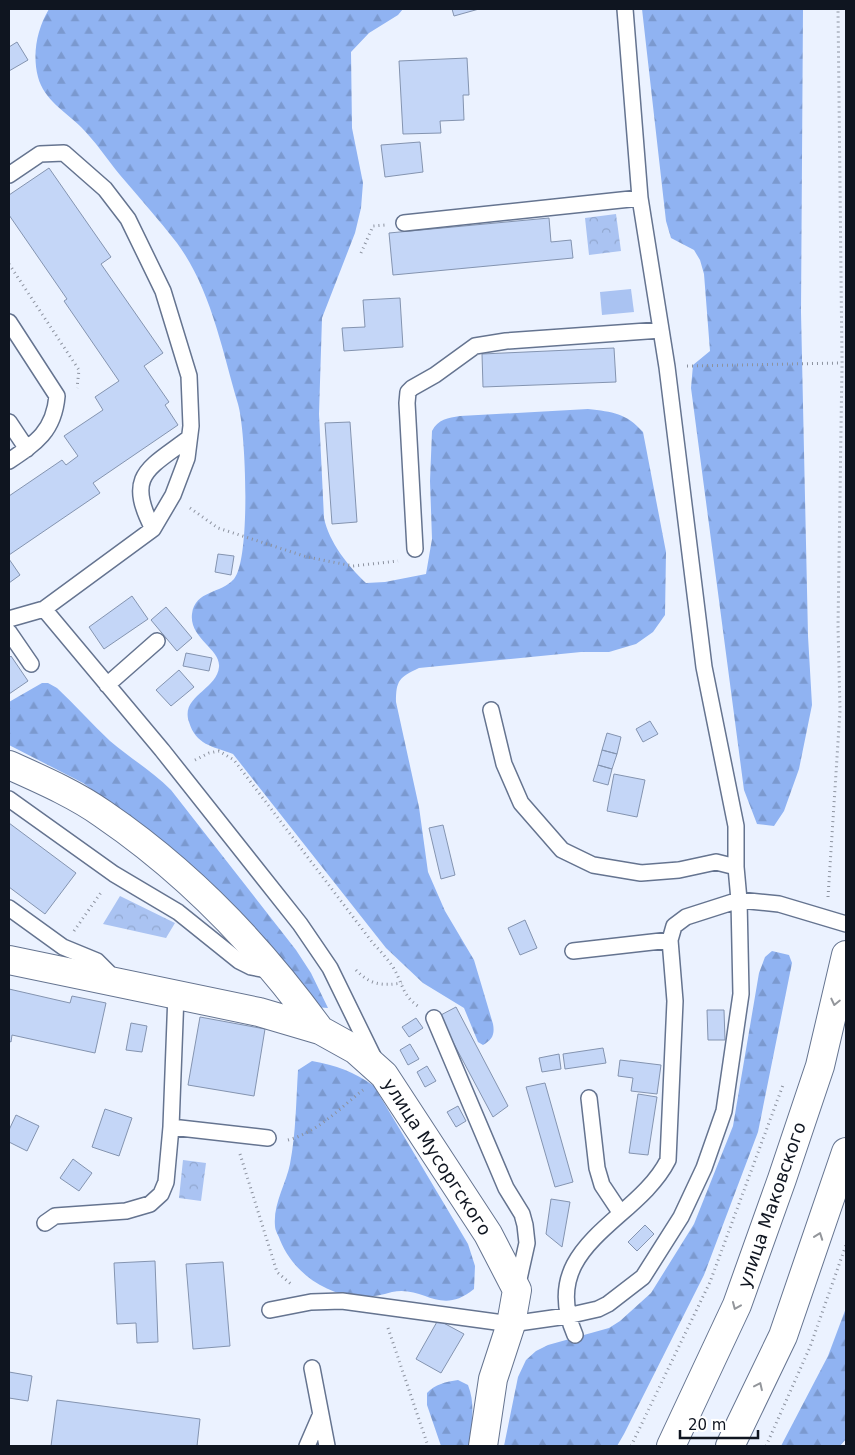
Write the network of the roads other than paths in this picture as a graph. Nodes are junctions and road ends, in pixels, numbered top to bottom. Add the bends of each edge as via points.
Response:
1 (625, 9) edge
2 (9, 175) edge
3 (640, 198) junction
4 (404, 224) road end
5 (9, 322) edge
6 (661, 330) junction
7 (9, 422) edge
8 (189, 438) junction
9 (26, 449) junction
10 (9, 460) edge
11 (153, 529) junction
12 (415, 549) road end
13 (44, 609) junction
14 (9, 619) edge
15 (9, 632) edge
16 (157, 641) dead end
17 (31, 664) dead end
18 (107, 685) junction
19 (491, 710) dead end
20 (9, 765) edge
21 (9, 799) edge
22 (736, 867) junction
23 (739, 900) junction
24 (9, 908) edge
25 (846, 924) edge
26 (670, 940) junction
27 (573, 950) dead end
28 (846, 954) edge
29 (9, 960) edge
30 (276, 972) junction
31 (110, 981) junction
32 (176, 994) junction
33 (434, 1018) road end
34 (320, 1030) junction
35 (384, 1075) junction
36 (589, 1098) dead end
37 (171, 1127) junction
38 (268, 1138) road end
39 (846, 1152) edge
40 (620, 1212) junction
41 (45, 1223) dead end
42 (517, 1290) junction
43 (270, 1310) dead end
44 (567, 1316) junction
45 (510, 1324) junction
46 (575, 1335) dead end
47 (312, 1368) dead end
48 (320, 1416) junction
49 (307, 1446) edge
50 (327, 1446) edge
51 (483, 1446) edge
52 (671, 1446) edge
53 (730, 1446) edge

1 - 3 lane
2 - 8 lane via 40,154 64,153 105,189 128,219 163,291 189,376
3 - 4 lane
3 - 6 lane
5 - 9 lane via 57,396 56,410 49,426 38,441
6 - 12 lane via 475,346 412,388 406,403
6 - 22 lane via 704,667 736,826
7 - 9 lane
8 - 11 lane via 187,458 173,495
8 - 11 lane via 155,464 141,482 142,507
9 - 10 lane
11 - 13 lane
13 - 14 lane
13 - 18 lane
15 - 17 lane
16 - 18 lane
18 - 35 lane via 300,924 330,968
19 - 22 lane via 504,764 521,803 562,850 593,865 641,873 679,870 716,862
20 - 30 main road via 102,813 158,854 195,886
21 - 30 lane via 121,879 178,912 239,961
22 - 23 lane
23 - 25 lane via 779,904
23 - 26 lane via 686,917 674,926
23 - 44 lane via 741,994 724,1111 704,1168 681,1217 642,1277 608,1304
24 - 31 lane via 63,947 97,961 108,972
26 - 27 lane
26 - 40 lane via 675,1001 668,1160 660,1175
28 -> 52 main road, улица Маковского via 820,1066 782,1179 737,1305
29 - 31 main road, улица Мусоргского
30 - 34 main road
31 - 32 main road, улица Мусоргского
32 - 34 main road, улица Мусоргского via 259,1012
32 - 37 lane
33 - 42 lane via 506,1188 522,1214 527,1243
34 - 35 main road, улица Мусоргского via 356,1050
35 - 42 main road, улица Мусоргского via 488,1234
36 - 40 lane via 597,1168 602,1185
37 - 38 lane
37 - 41 lane via 166,1182 161,1194 150,1204 126,1211 54,1216
53 -> 39 main road via 783,1336
40 - 44 lane via 600,1230 574,1263 566,1301
42 - 45 main road
43 - 45 lane via 311,1302 342,1301
44 - 45 lane
44 - 46 lane
45 - 51 main road via 494,1379
47 - 48 lane
48 - 49 lane
48 - 50 lane

